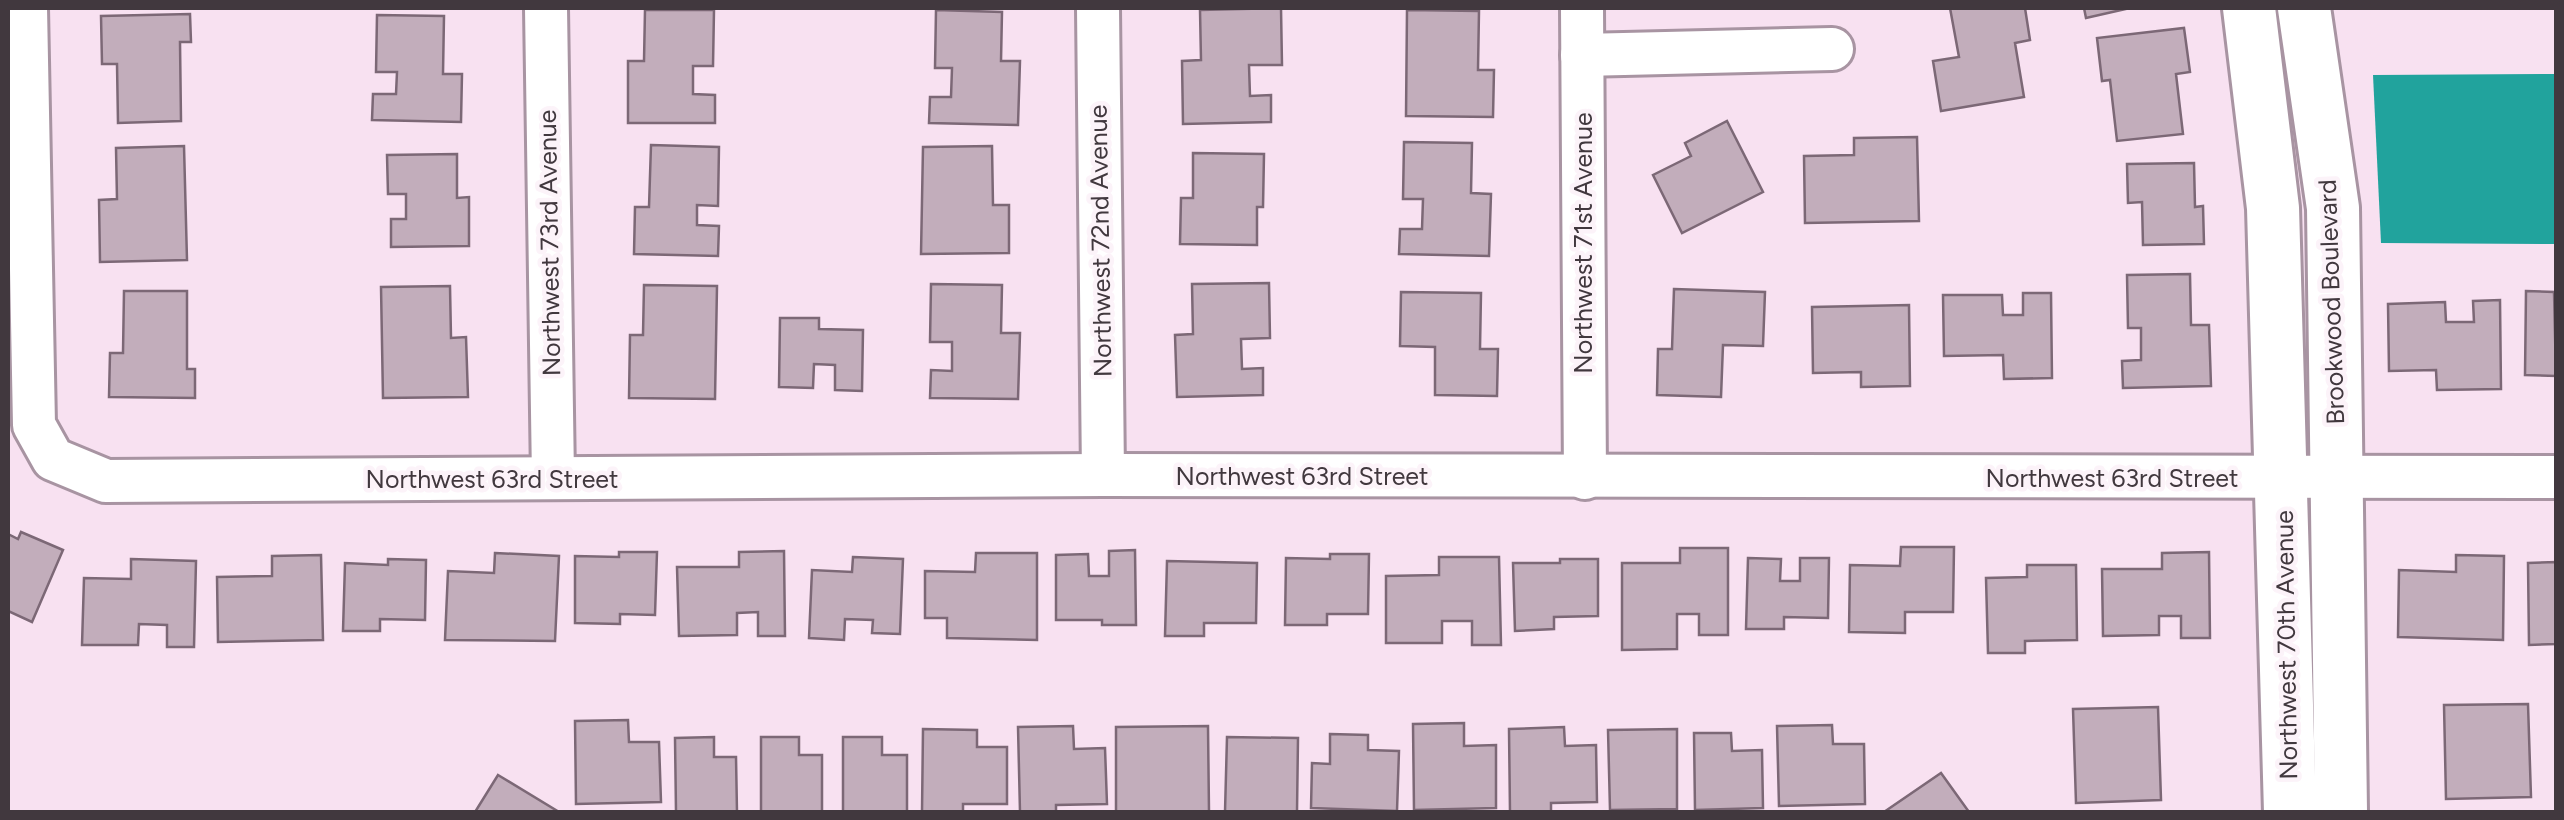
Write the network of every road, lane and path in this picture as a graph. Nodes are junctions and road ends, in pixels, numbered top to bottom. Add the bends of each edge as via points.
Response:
1 (26, 8) edge
2 (546, 8) edge
3 (1098, 8) edge
4 (1582, 8) edge
5 (2249, 8) edge
6 (2304, 8) edge
7 (1832, 49) dead end
8 (1582, 55) junction
9 (1103, 475) junction
10 (2556, 477) edge
11 (553, 478) junction
12 (1585, 478) junction
13 (2283, 478) junction
14 (2336, 478) junction
15 (2290, 812) edge
16 (2341, 812) edge

1 - 11 street, Northwest 63rd Street via 34,425 53,459 106,481
2 - 11 street, Northwest 73rd Avenue
3 - 9 street, Northwest 72nd Avenue
4 - 8 street, Northwest 71st Avenue
5 - 13 street via 2274,208
6 - 14 street, Brookwood Boulevard via 2333,208
7 - 8 street
8 - 12 street, Northwest 71st Avenue
9 - 11 street, Northwest 63rd Street
9 - 12 street, Northwest 63rd Street
10 - 14 street, Northwest 63rd Street
12 - 13 street, Northwest 63rd Street
13 - 14 street, Northwest 63rd Street
13 - 15 street, Northwest 70th Avenue
14 - 16 street, Northwest 70th Avenue

